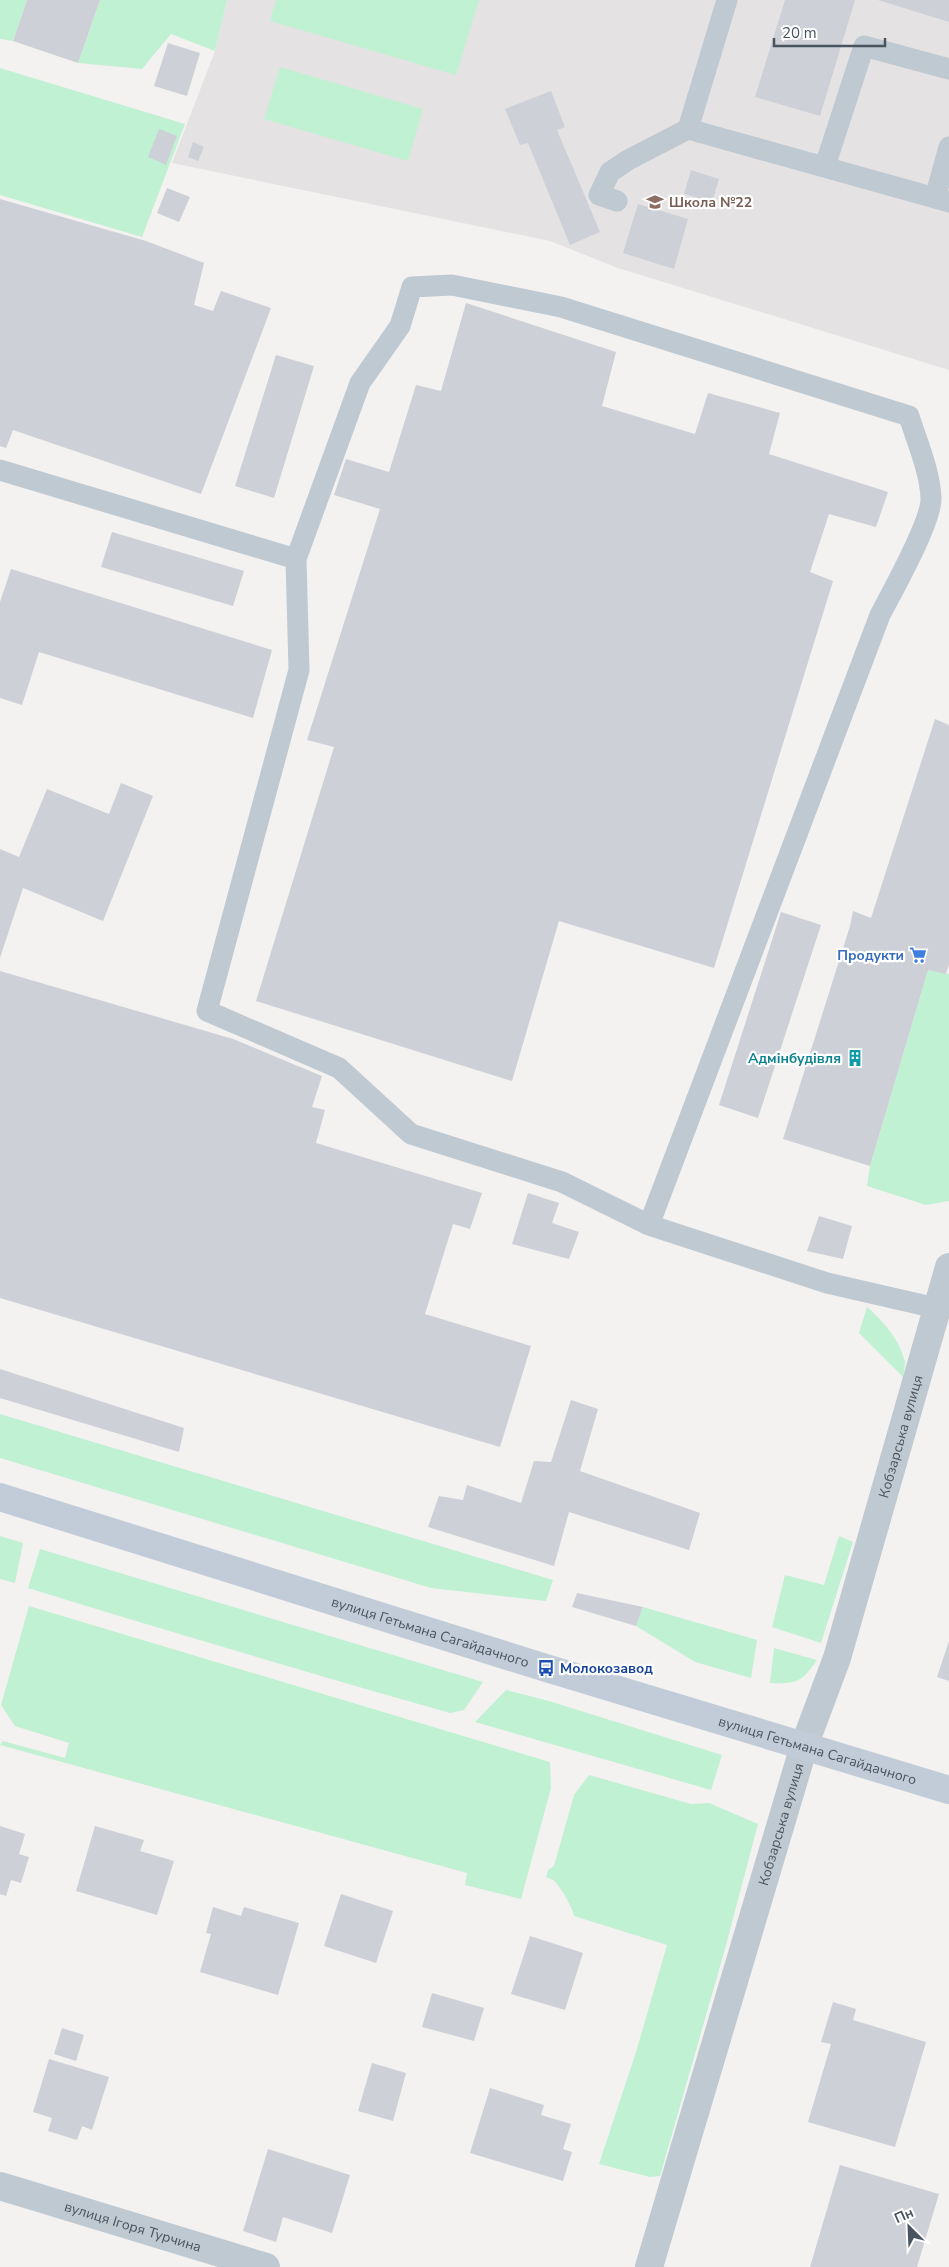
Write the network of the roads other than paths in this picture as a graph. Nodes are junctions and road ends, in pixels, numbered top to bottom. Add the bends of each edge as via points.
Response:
1 (727, 0) edge
2 (949, 69) edge
3 (688, 129) junction
4 (949, 147) edge
5 (826, 166) junction
6 (942, 200) edge
7 (617, 202) dead end
8 (0, 470) edge
9 (296, 559) junction
10 (649, 1225) junction
11 (949, 1267) edge
12 (942, 1310) edge
13 (0, 1497) edge
14 (804, 1746) junction
15 (949, 1790) edge
16 (0, 2186) edge
17 (266, 2267) edge
18 (649, 2267) edge

1 - 3 lane
2 - 5 lane via 864,46
3 - 5 lane
3 - 7 lane via 610,172 599,195
4 - 6 lane
5 - 6 lane
8 - 9 lane
9 - 10 lane via 299,670 208,1011 339,1068 412,1134 562,1182
9 - 10 lane via 360,383 400,326 412,287 452,285 561,307 909,416 931,500 920,534 880,615
10 - 12 lane via 827,1283
11 - 12 street, Кобзарська вулиця
12 - 14 street, Кобзарська вулиця via 837,1658
13 - 14 main road, вулиця Гетьмана Сагайдачного
14 - 15 main road, вулиця Гетьмана Сагайдачного
14 - 18 street, Кобзарська вулиця
16 - 17 street, вулиця Ігоря Турчина

